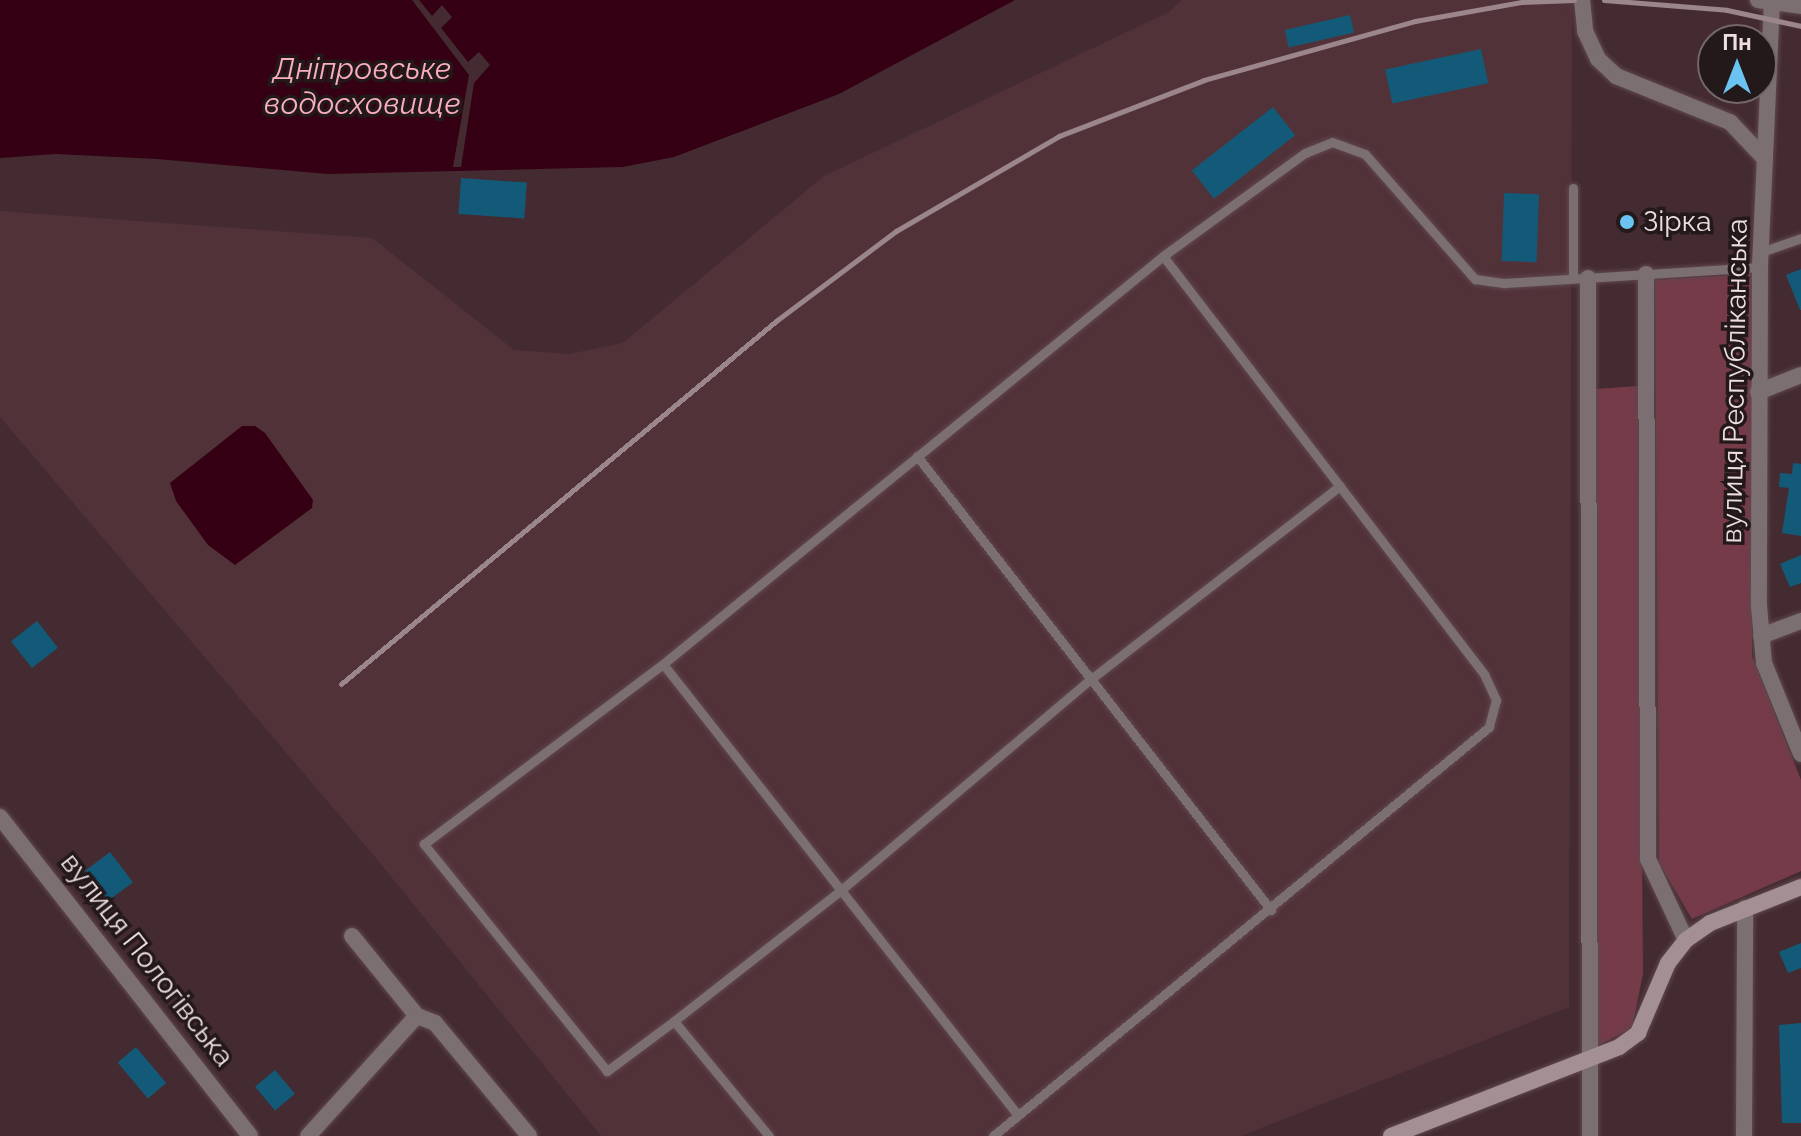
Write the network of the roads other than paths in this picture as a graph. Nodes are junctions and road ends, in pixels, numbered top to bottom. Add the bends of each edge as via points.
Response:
1 (1582, 0) edge
2 (1765, 1) edge
3 (1801, 6) edge
4 (1765, 159) junction
5 (1573, 188) dead end
6 (1801, 238) edge
7 (1163, 256) junction
8 (1760, 259) junction
9 (1646, 274) junction
10 (1580, 278) junction
11 (1801, 375) edge
12 (1758, 392) junction
13 (917, 456) junction
14 (1340, 486) junction
15 (1801, 621) edge
16 (1761, 636) junction
17 (663, 664) junction
18 (1091, 679) junction
19 (1801, 754) edge
20 (0, 817) edge
21 (1801, 887) edge
22 (841, 890) junction
23 (1745, 908) junction
24 (1271, 910) junction
25 (352, 936) dead end
26 (1686, 940) junction
27 (417, 1016) junction
28 (674, 1021) junction
29 (1589, 1057) junction
30 (1017, 1114) junction
31 (250, 1136) edge
32 (308, 1136) edge
33 (529, 1136) edge
34 (769, 1136) edge
35 (993, 1136) edge
36 (1391, 1136) edge
37 (1590, 1136) edge
38 (1744, 1136) edge

1 - 4 street via 1585,31 1598,59 1616,76 1730,122
2 - 3 street
2 - 4 street, вулиця Республіканська
4 - 8 street, вулиця Республіканська
5 - 10 lane
6 - 8 lane
7 - 10 lane via 1305,153 1332,142 1365,154 1475,279
7 - 13 lane
7 - 14 lane
8 - 9 lane
8 - 12 street, вулиця Республіканська
9 - 10 lane
9 - 26 street via 1648,859
10 - 29 street
11 - 12 street
12 - 16 street, вулиця Республіканська
13 - 17 lane
13 - 18 lane
14 - 18 lane
14 - 24 lane via 1484,674 1496,700 1489,727
15 - 16 street
16 - 19 street, вулиця Республіканська via 1764,663
17 - 22 lane
17 - 28 lane via 424,844 607,1071
18 - 22 lane
18 - 24 lane
20 - 31 street, вулиця Пологівська
21 - 23 street
22 - 28 lane
22 - 30 lane
23 - 26 street
23 - 38 street
24 - 30 lane
25 - 27 street
26 - 29 street via 1668,963 1638,1033
27 - 32 street
27 - 33 street via 435,1023
28 - 34 lane
29 - 36 street
29 - 37 street
30 - 35 lane

